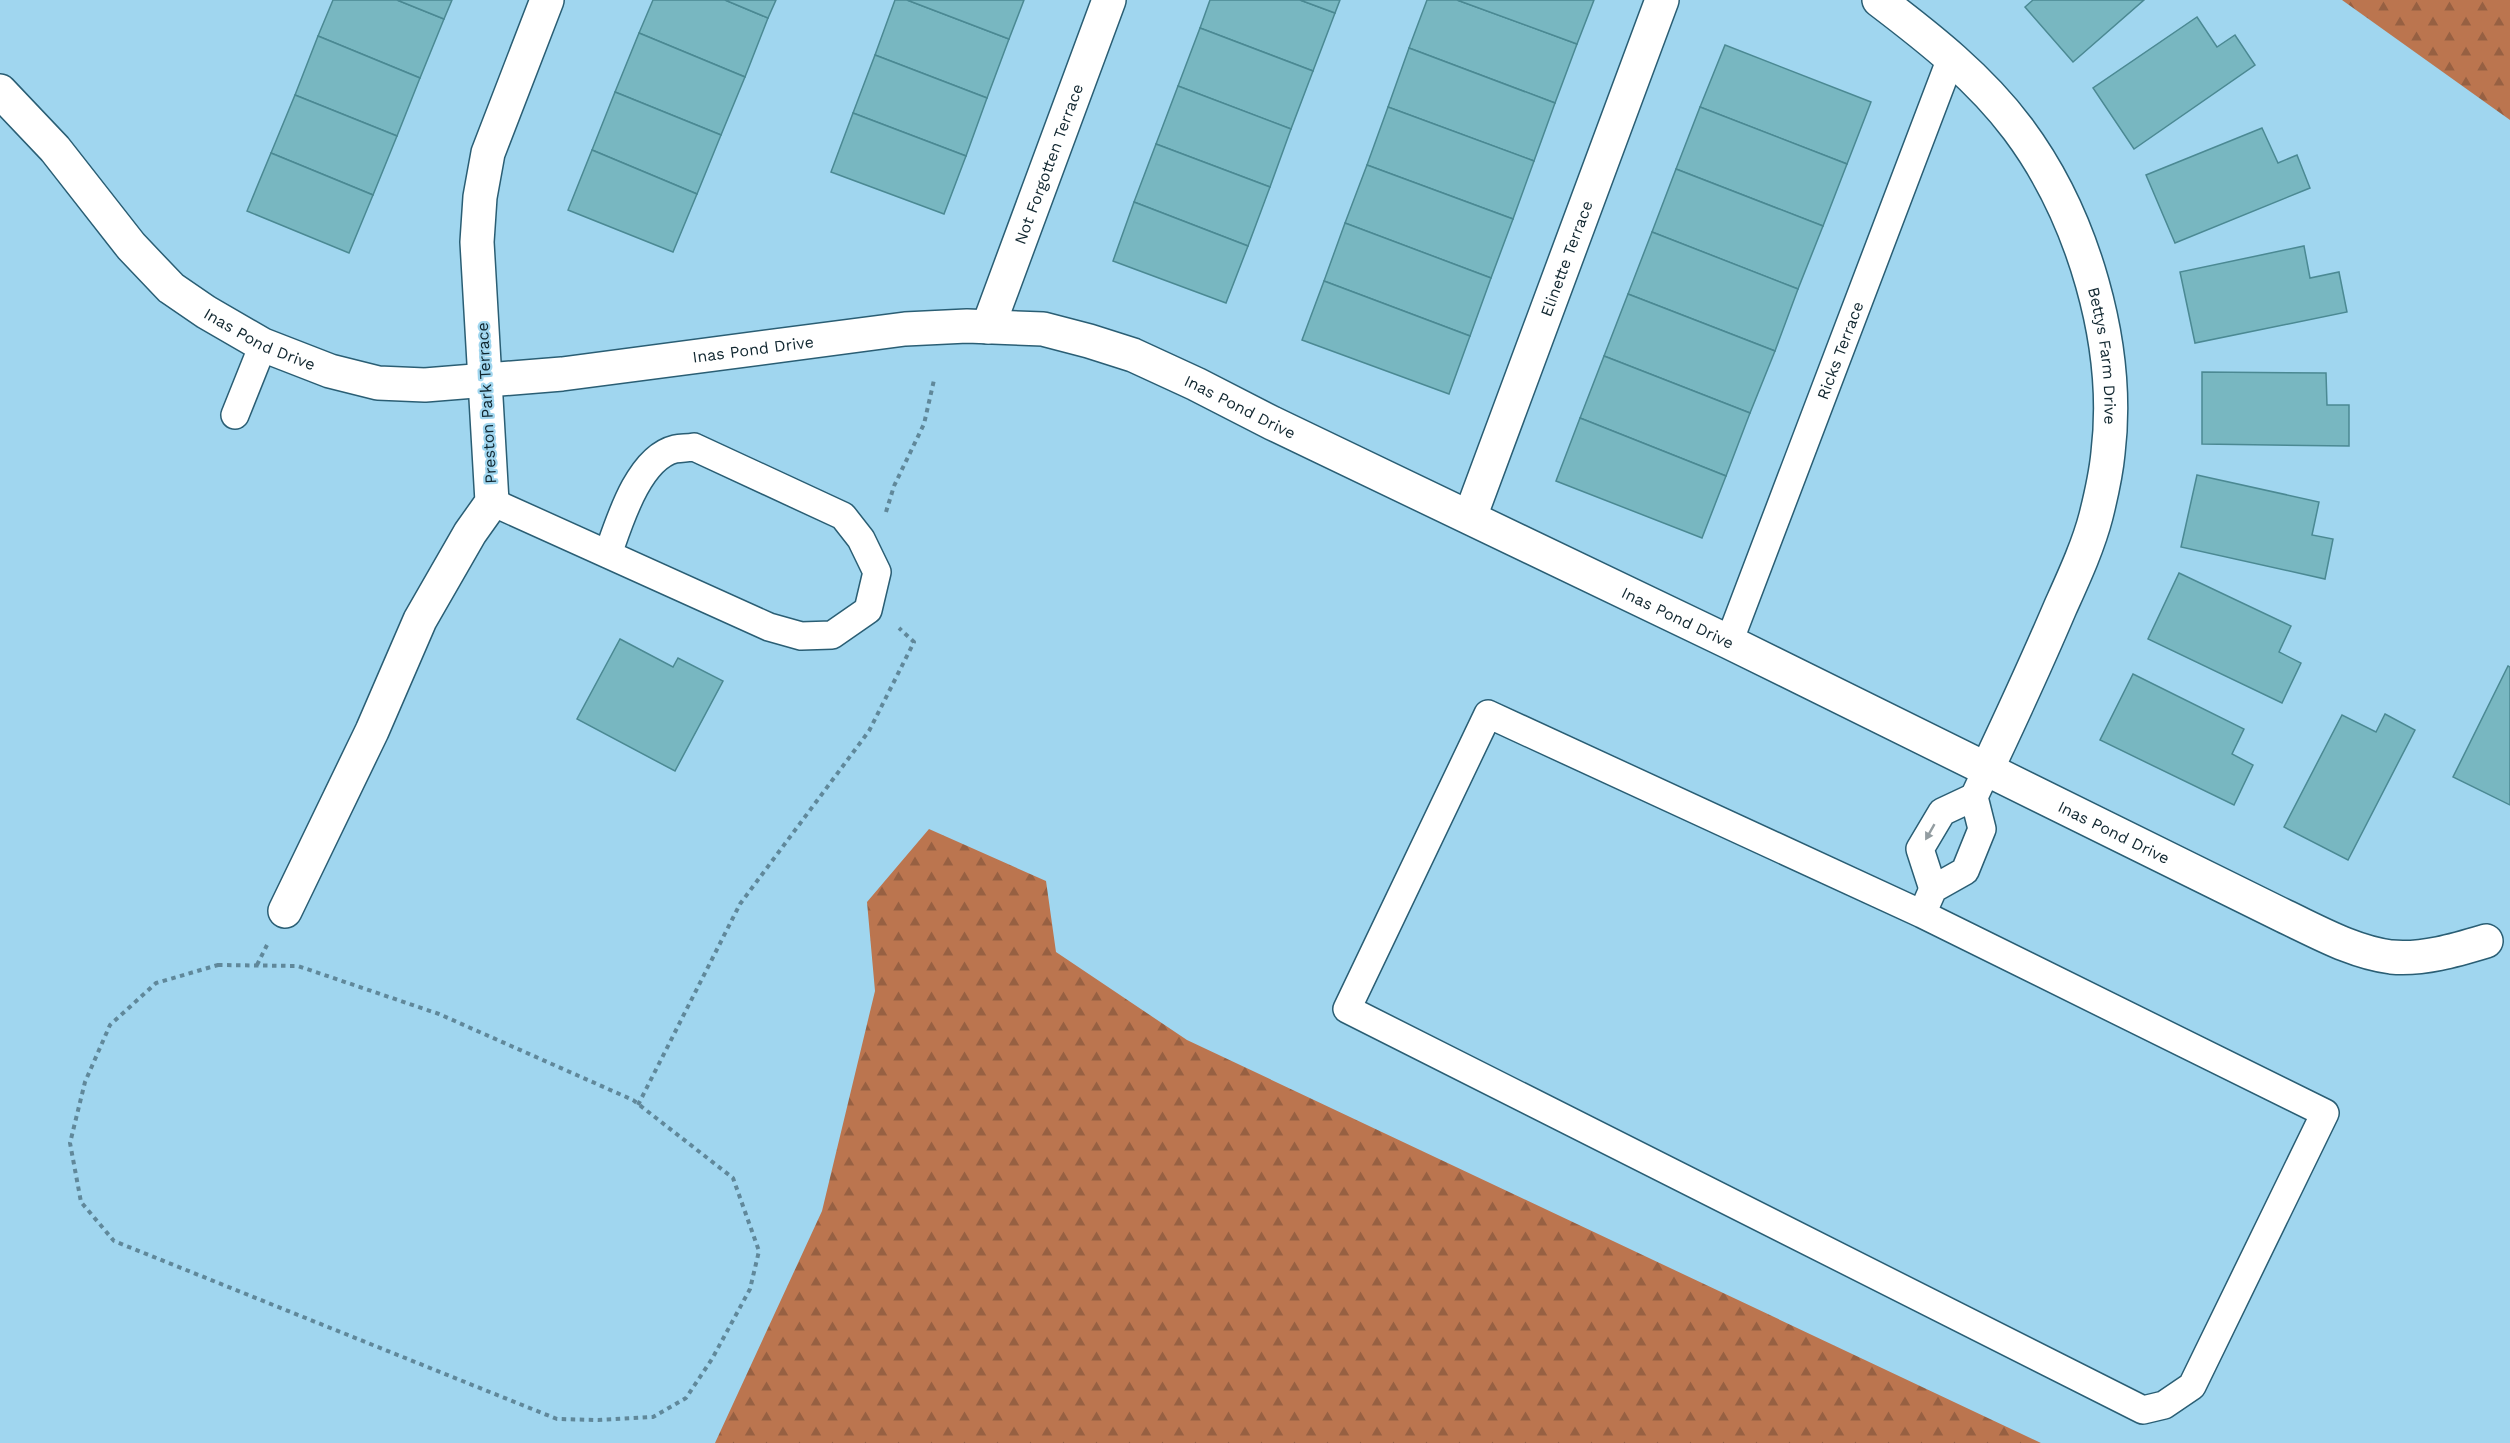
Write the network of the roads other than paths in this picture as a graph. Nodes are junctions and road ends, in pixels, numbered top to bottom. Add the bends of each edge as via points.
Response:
1 (547, 0) edge
2 (1109, 0) edge
3 (1662, 0) edge
4 (1879, 0) edge
5 (1951, 58) junction
6 (0, 91) edge
7 (988, 327) junction
8 (263, 345) junction
9 (485, 380) junction
10 (236, 415) dead end
11 (492, 502) junction
12 (1470, 518) junction
13 (608, 554) junction
14 (1729, 642) junction
15 (1980, 783) junction
16 (1933, 889) junction
17 (285, 911) dead end
18 (1922, 914) junction
19 (2486, 941) dead end

1 - 9 street, Preston Park Terrace via 488,153 480,197 477,242
2 - 7 street, Not Forgotten Terrace
3 - 12 street, Elinette Terrace
4 - 5 street, Bettys Farm Drive
5 - 14 lane, Ricks Terrace
5 - 15 street, Bettys Farm Drive via 2018,129 2054,183 2085,259 2104,336 2110,403 2108,454 2096,518 2064,600
6 - 8 street, Inas Pond Drive via 55,149 130,246 171,288
7 - 9 street, Inas Pond Drive via 905,329 562,374
7 - 12 street, Inas Pond Drive via 1043,329 1133,355
8 - 9 street, Inas Pond Drive via 330,371 378,383 425,385
8 - 10 lane
9 - 11 street, Preston Park Terrace
11 - 13 lane
11 - 17 street, Preston Park Terrace via 420,620 372,732
12 - 14 street, Inas Pond Drive
13 - 13 lane via 769,627 801,636 832,635 868,610 878,572 861,539 843,516 694,447 673,449 652,463 628,500
14 - 15 street, Inas Pond Drive
15 - 16 lane via 1982,829 1965,871
15 -> 16 lane via 1942,812 1920,849
15 - 19 street, Inas Pond Drive via 2350,946 2392,957 2443,953
16 - 18 lane
18 - 18 lane via 1488,714 1347,1009 2143,1410 2164,1405 2192,1386 2325,1113

